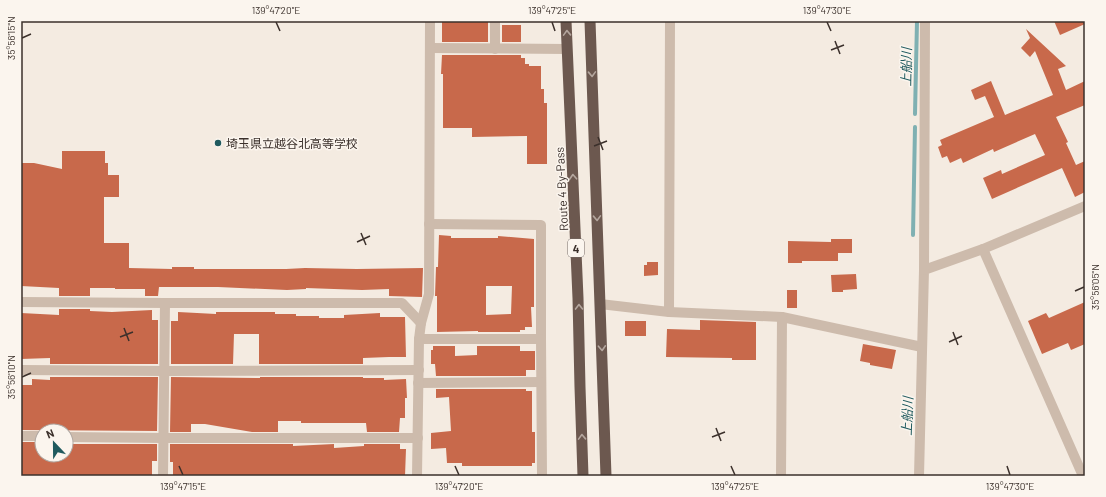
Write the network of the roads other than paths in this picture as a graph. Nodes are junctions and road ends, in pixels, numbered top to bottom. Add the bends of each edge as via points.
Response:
1 (430, 21) edge
2 (495, 21) edge
3 (566, 21) edge
4 (590, 21) edge
5 (670, 21) edge
6 (925, 21) edge
7 (430, 48) junction
8 (495, 49) junction
9 (567, 49) junction
10 (1085, 206) edge
11 (429, 224) junction
12 (983, 249) junction
13 (924, 270) junction
14 (21, 302) edge
15 (165, 304) junction
16 (600, 304) junction
17 (669, 312) junction
18 (782, 316) junction
19 (421, 323) junction
20 (541, 338) junction
21 (419, 339) junction
22 (922, 346) junction
23 (21, 370) edge
24 (418, 370) junction
25 (164, 371) junction
26 (541, 382) junction
27 (418, 383) junction
28 (21, 436) edge
29 (34, 436) edge
30 (74, 437) edge
31 (163, 438) junction
32 (418, 438) junction
33 (163, 476) edge
34 (417, 476) edge
35 (542, 476) edge
36 (583, 476) edge
37 (606, 476) edge
38 (781, 476) edge
39 (919, 476) edge
40 (1083, 476) edge

1 - 7 street
2 - 8 street
9 -> 3 highway, Route 4 By-Pass / 4
4 -> 16 highway, 4
5 - 17 street
6 - 13 street
7 - 8 street
7 - 11 street
8 - 9 street
36 -> 9 highway, Route 4 By-Pass / 4
10 - 12 street
11 - 19 street via 429,294
11 - 20 street via 541,225
12 - 13 street
12 - 40 street
13 - 22 street
14 - 15 street
15 - 19 street via 402,303
15 - 25 street
16 - 17 street
16 -> 37 highway, 4
17 - 18 street
18 - 22 street
18 - 38 street
19 - 21 street
20 - 21 street
20 - 26 street
21 - 24 street
22 - 39 street
23 - 25 street
24 - 25 street
24 - 27 street
25 - 31 street
26 - 27 street
26 - 35 street
27 - 32 street
28 - 29 street
30 - 31 street
31 - 32 street
31 - 33 street
32 - 34 street

